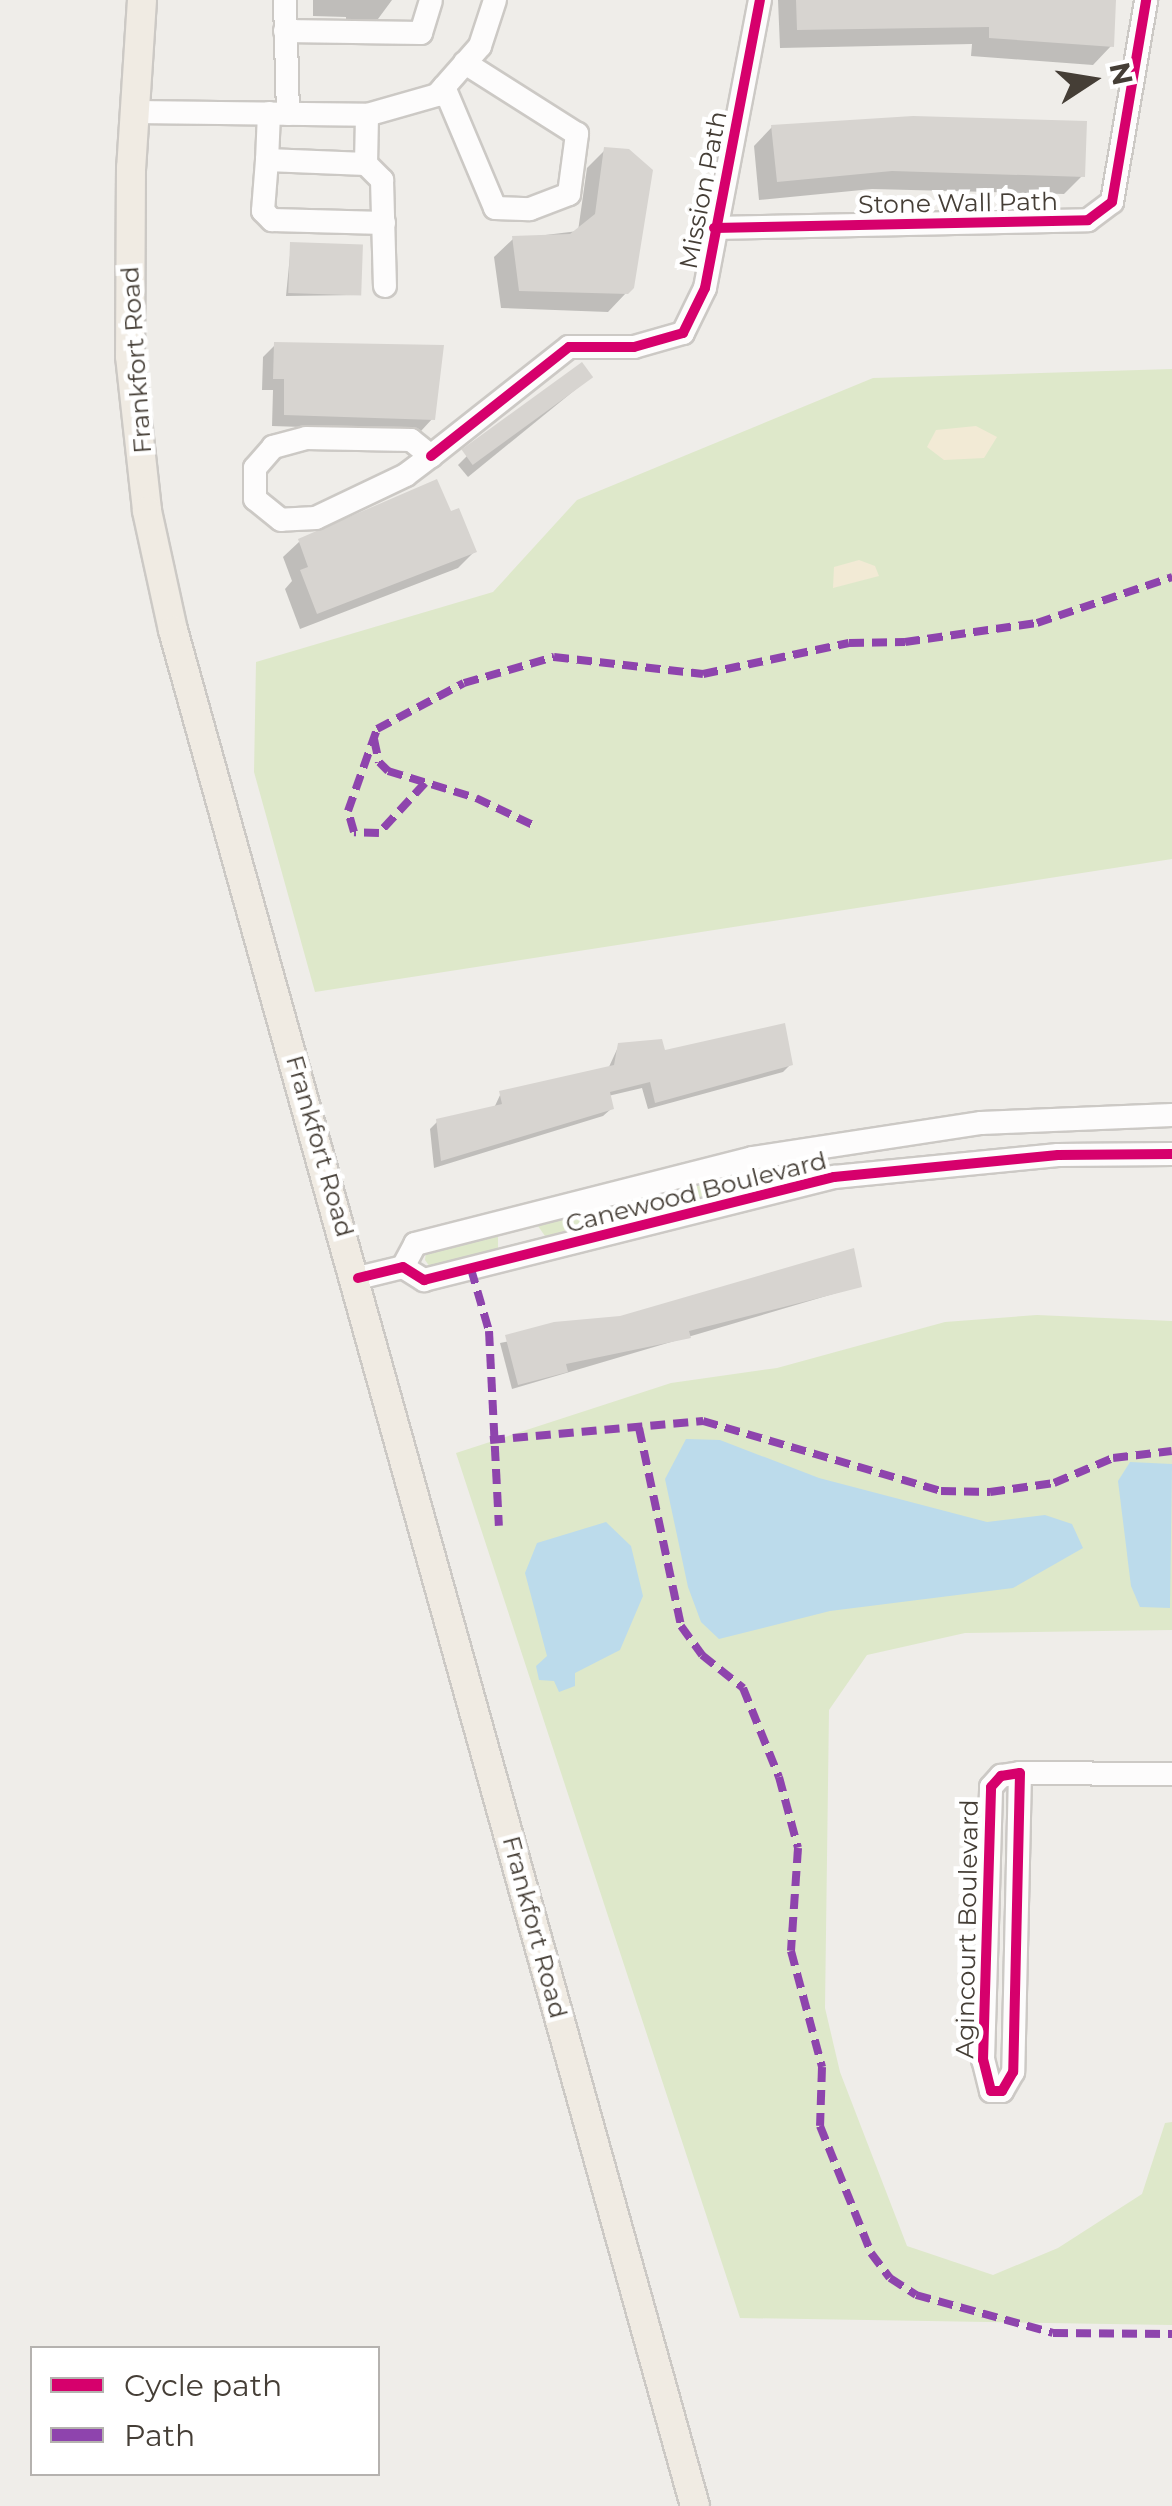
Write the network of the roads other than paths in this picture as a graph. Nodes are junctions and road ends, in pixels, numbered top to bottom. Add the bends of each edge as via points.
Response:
1 (142, 0) edge
2 (285, 0) edge
3 (431, 0) edge
4 (495, 0) edge
5 (760, 0) edge
6 (1146, 0) edge
7 (285, 30) junction
8 (465, 62) junction
9 (444, 87) junction
10 (135, 112) junction
11 (278, 114) junction
12 (367, 115) junction
13 (267, 160) junction
14 (366, 164) junction
15 (384, 223) junction
16 (714, 228) junction
17 (386, 286) dead end
18 (431, 456) junction
19 (1172, 1115) edge
20 (1172, 1154) edge
21 (402, 1268) junction
22 (358, 1278) junction
23 (1020, 1774) junction
24 (1172, 1774) edge
25 (695, 2506) edge

1 - 10 main road, Frankfort Road
2 - 7 street
3 - 7 street via 421,33
4 - 8 street via 480,46
5 - 16 street, Mission Path
6 - 16 street, Stone Wall Path via 1112,202 1088,220
7 - 11 street
8 - 9 street
8 - 9 street via 578,134 569,194 530,210 494,208
9 - 12 street via 437,95
10 - 11 street
10 - 22 main road, Frankfort Road via 130,356 147,510 225,821
11 - 12 street
11 - 13 street
12 - 14 street
13 - 14 street
13 - 15 street via 263,211 272,220
14 - 15 street via 382,180
15 - 17 street
16 - 18 street, Mission Path via 704,288 683,334 634,347 569,347
18 - 18 street, Mission Path via 406,476 316,518 282,520 268,513 252,484 261,456 306,438 411,440
19 - 21 street, Canewood Boulevard via 981,1123 752,1158 415,1244
20 - 21 street, Canewood Boulevard via 1058,1156 834,1177 424,1280
21 - 22 street, Canewood Boulevard
22 - 25 main road, Frankfort Road
23 - 23 street, Agincourt Boulevard via 1001,1776 990,1787 983,2060 991,2091 1002,2091 1013,2072
23 - 24 street

